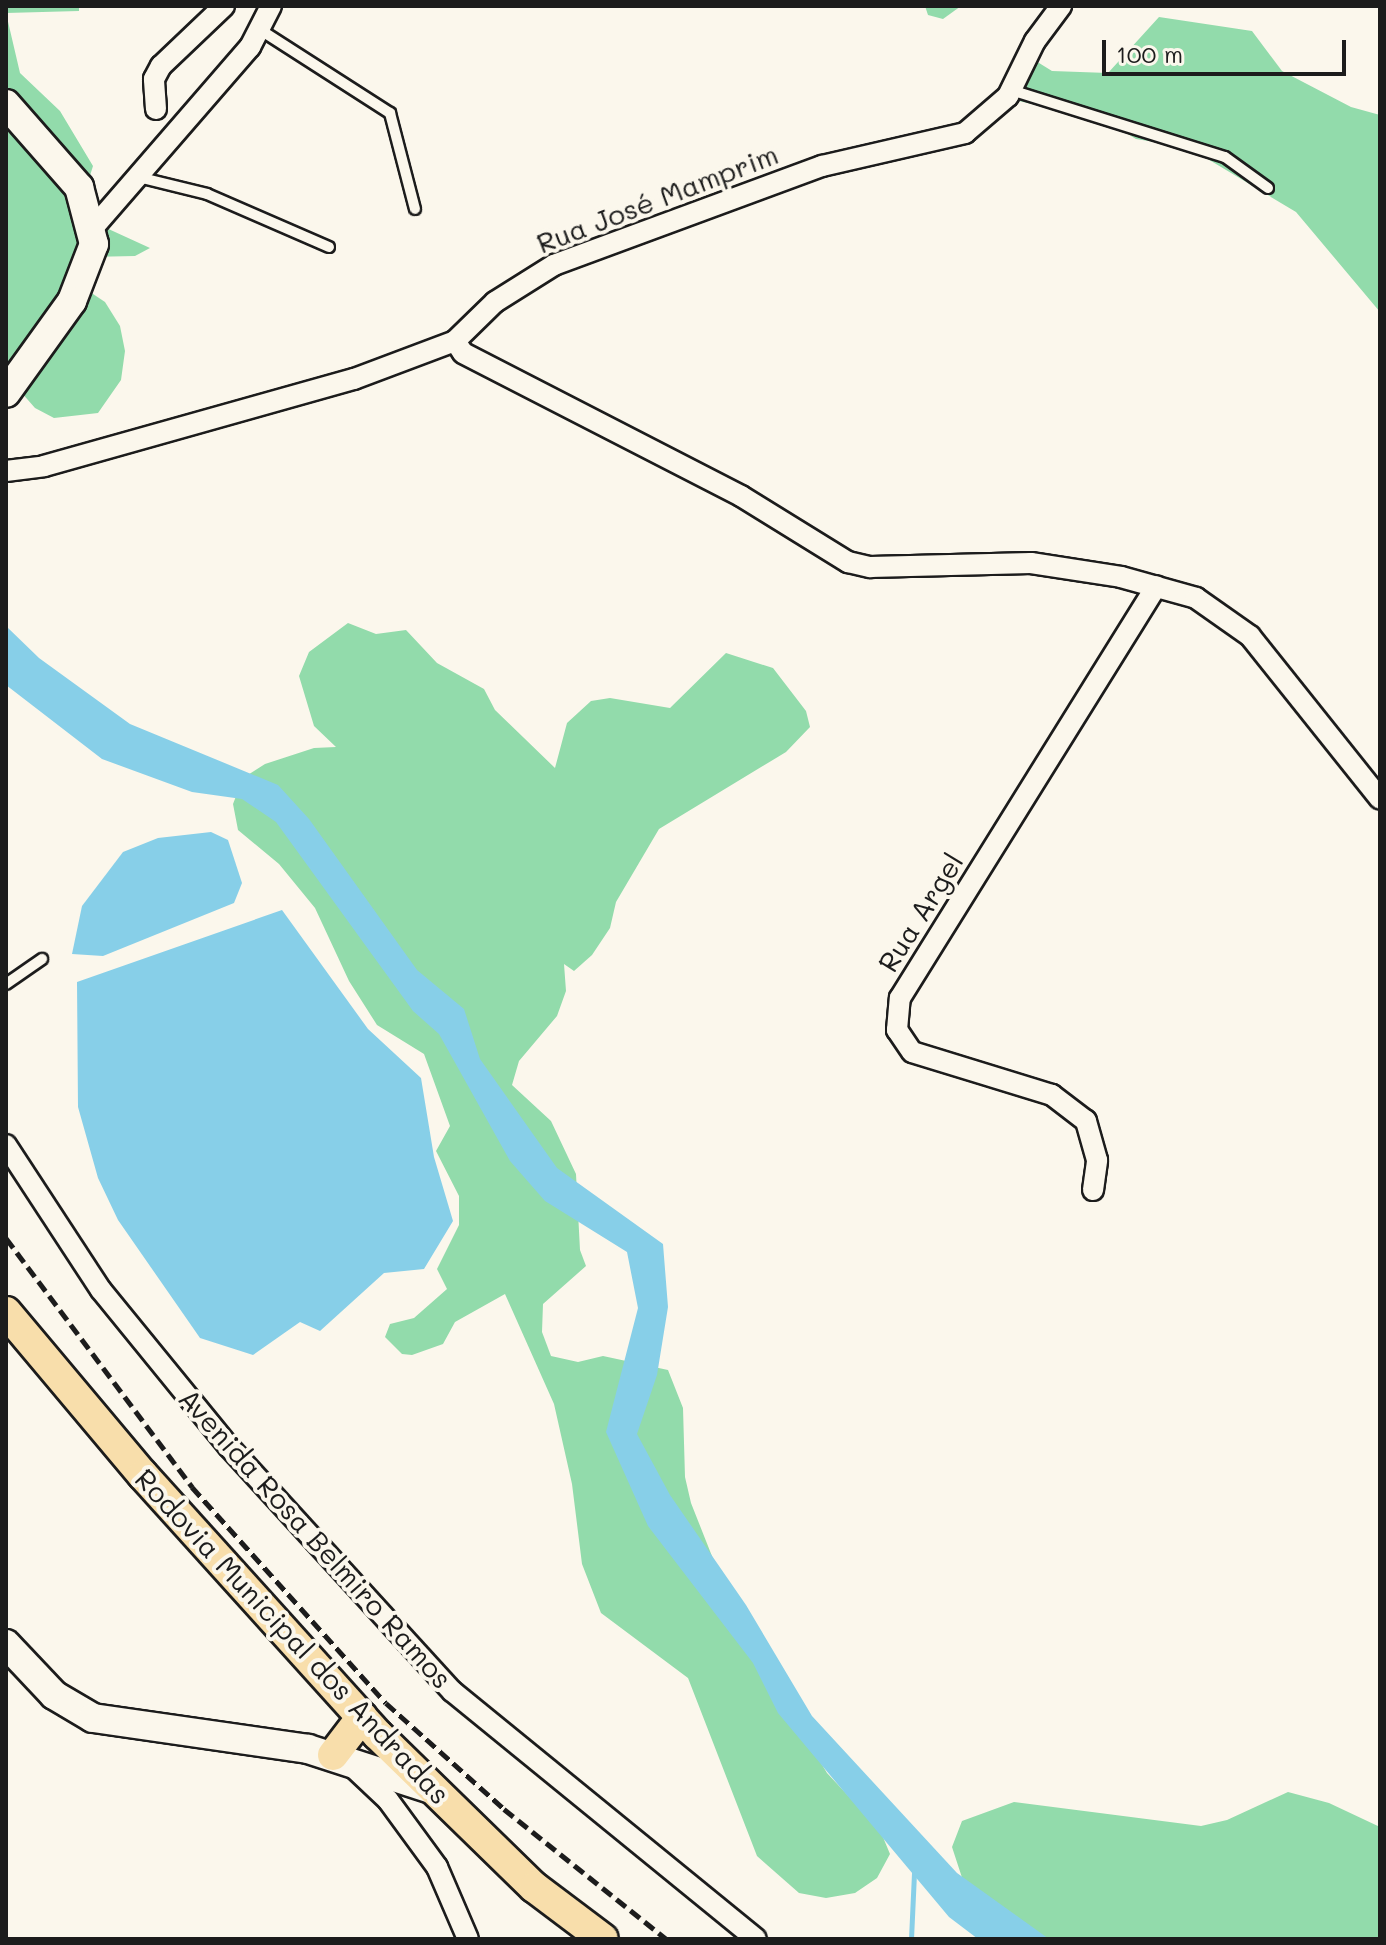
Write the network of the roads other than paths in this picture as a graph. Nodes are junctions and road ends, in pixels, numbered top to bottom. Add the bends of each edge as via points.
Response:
1 (224, 6) edge
2 (271, 6) edge
3 (1061, 6) edge
4 (259, 29) junction
5 (1011, 90) junction
6 (6, 104) edge
7 (156, 109) dead end
8 (136, 176) junction
9 (1268, 188) dead end
10 (415, 209) dead end
11 (93, 228) junction
12 (329, 247) dead end
13 (455, 341) junction
14 (6, 393) edge
15 (6, 471) edge
16 (1156, 586) junction
17 (1380, 799) edge
18 (42, 959) dead end
19 (6, 984) edge
20 (6, 1145) edge
21 (1093, 1190) dead end
22 (6, 1312) edge
23 (6, 1644) edge
24 (362, 1717) junction
25 (339, 1758) junction
26 (431, 1789) junction
27 (468, 1939) edge
28 (603, 1939) edge
29 (756, 1939) edge

1 - 7 street via 161,66 154,79
2 - 4 street
3 - 5 street, Rua José Mamprim via 1035,41
4 - 8 street via 250,47
4 - 10 lane via 390,113
5 - 9 lane via 1225,157
5 - 13 street, Rua José Mamprim via 965,133 822,166 554,265 495,302
6 - 11 main road via 79,187
8 - 11 street
8 - 12 lane via 207,194
11 - 14 main road via 92,261 72,301
13 - 15 street, Rua José Mamprim via 354,379 44,466
13 - 16 street via 463,353 741,496 848,562 870,567 1031,563
16 - 17 street via 1196,598 1250,636
16 - 21 street, Rua Argel via 900,998 897,1030 912,1052 1052,1095 1086,1121 1097,1160
18 - 19 lane
20 - 29 street, Avenida Rosa Belmiro Ramos via 101,1290 287,1515 441,1680
22 - 24 main road, Rodovia Municipal dos Andradas via 143,1475
23 - 25 main road via 54,1695 93,1718
24 - 25 main road
24 - 26 main road, Rodovia Municipal dos Andradas
25 - 26 main road
25 - 27 street via 388,1800 437,1867
26 - 28 main road, Rodovia Municipal dos Andradas via 534,1887

